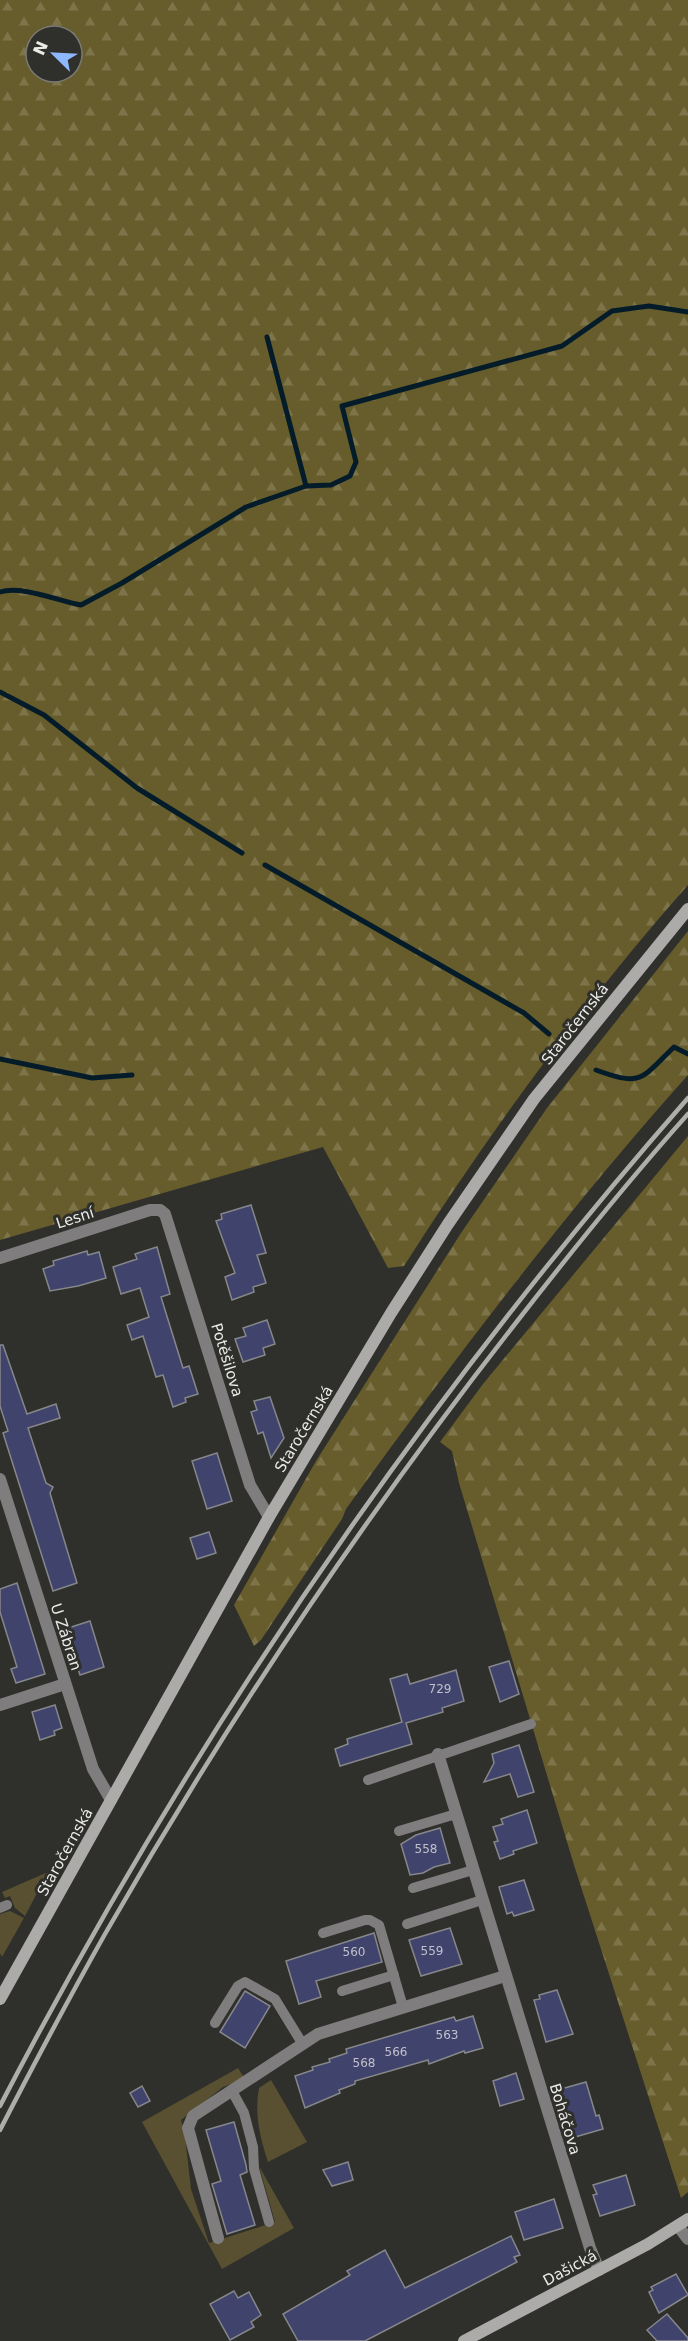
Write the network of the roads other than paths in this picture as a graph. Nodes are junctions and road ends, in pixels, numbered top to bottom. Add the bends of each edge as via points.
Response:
1 (688, 909) edge
2 (160, 1210) joint
3 (0, 1258) edge
4 (0, 1479) edge
5 (269, 1517) junction
6 (65, 1684) junction
7 (0, 1705) edge
8 (531, 1724) dead end
9 (438, 1754) junction
10 (368, 1780) dead end
11 (111, 1800) junction
12 (456, 1814) junction
13 (399, 1831) dead end
14 (473, 1870) junction
15 (413, 1888) dead end
16 (482, 1900) junction
17 (407, 1924) dead end
18 (323, 1932) dead end
19 (394, 1975) junction
20 (505, 1976) junction
21 (342, 1991) dead end
22 (0, 1999) edge
23 (403, 2007) junction
24 (214, 2023) dead end
25 (302, 2043) junction
26 (232, 2091) junction
27 (269, 2222) dead end
28 (683, 2222) edge
29 (218, 2238) dead end
30 (688, 2239) edge
31 (599, 2270) junction
32 (464, 2341) edge

1 - 5 main road, Staročernská via 534,1099 391,1313
2 - 3 street, Lesní
2 - 5 street, Potěšilova via 168,1219 250,1485
4 - 6 street, U Zábran
5 - 11 main road, Staročernská
6 - 7 street
6 - 11 street, U Zábran via 93,1769
8 - 9 lane
9 - 10 lane
9 - 12 street, Boháčova
11 - 22 main road, Staročernská
12 - 13 lane
12 - 14 street, Boháčova
14 - 15 lane
14 - 16 street, Boháčova
16 - 17 lane
16 - 20 street, Boháčova
18 - 19 lane via 365,1920 375,1922 381,1929
19 - 21 lane
19 - 23 lane
20 - 23 street
20 - 31 street, Boháčova
23 - 25 street via 328,2030
24 - 25 lane via 238,1986 245,1982 274,1999
25 - 26 street
26 - 27 lane via 244,2113
26 - 29 street via 193,2116 188,2128
28 - 30 street
28 - 31 main road, Dašická
31 - 32 main road, Dašická

